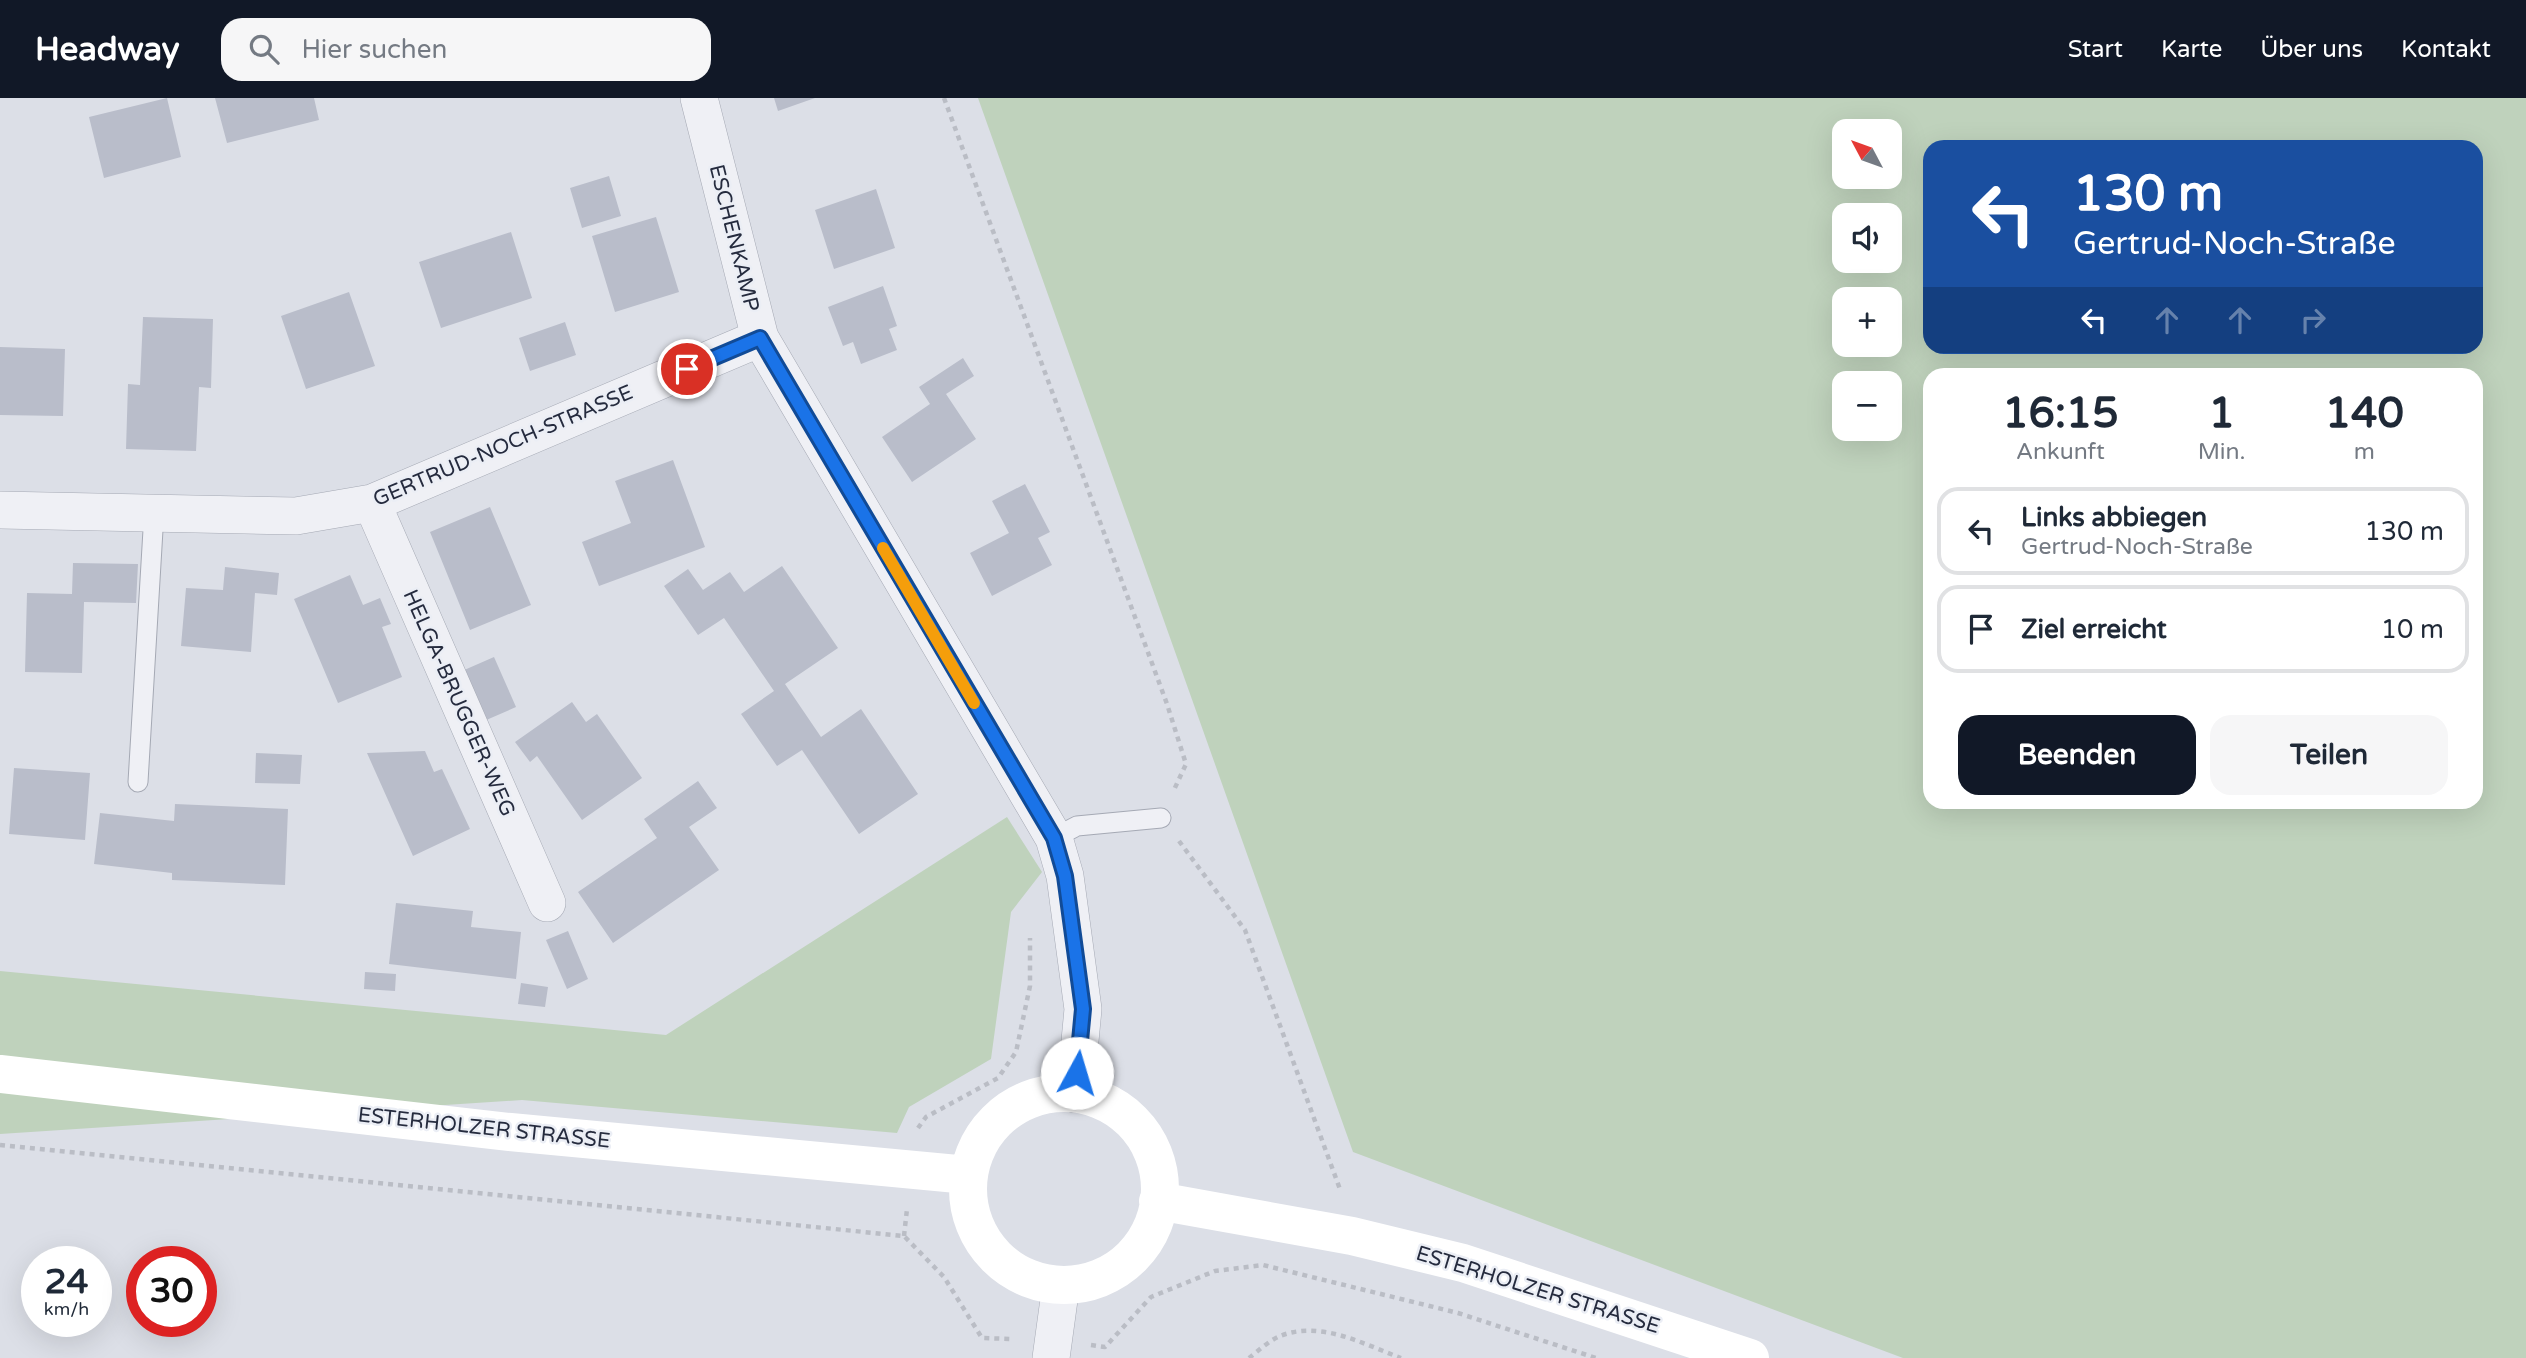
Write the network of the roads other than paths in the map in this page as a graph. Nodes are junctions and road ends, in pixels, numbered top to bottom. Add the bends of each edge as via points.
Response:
1 (699, 98) edge
2 (760, 338) junction
3 (372, 503) junction
4 (0, 510) edge
5 (154, 513) junction
6 (138, 782) dead end
7 (1161, 818) road end
8 (1054, 838) junction
9 (547, 903) dead end
10 (0, 1074) edge
11 (1075, 1094) junction
12 (968, 1175) junction
13 (1158, 1201) junction
14 (1061, 1285) junction
15 (1052, 1350) edge
16 (1750, 1358) edge

1 - 2 street, ESCHENKAMP
2 - 3 street, GERTRUD-NOCH-STRASSE
2 - 8 street, ESCHENKAMP
3 - 5 street, GERTRUD-NOCH-STRASSE via 296,516
3 - 9 street, HELGA-BRUGGER-WEG
4 - 5 street, GERTRUD-NOCH-STRASSE
5 - 6 lane
7 - 8 lane via 1077,826
8 - 11 street, ESCHENKAMP via 1065,876 1083,1009
10 - 12 main road, ESTERHOLZER STRASSE via 510,1132
11 - 12 main road via 1052,1093 1022,1101 996,1119 977,1145
11 - 13 main road via 1114,1105 1138,1126 1154,1153 1161,1184
12 - 14 main road via 969,1208 980,1238 1001,1263 1029,1279
13 - 14 main road via 1157,1216 1143,1244 1120,1266 1092,1281
13 - 16 main road, ESTERHOLZER STRASSE via 1352,1236 1463,1263
14 - 15 street

